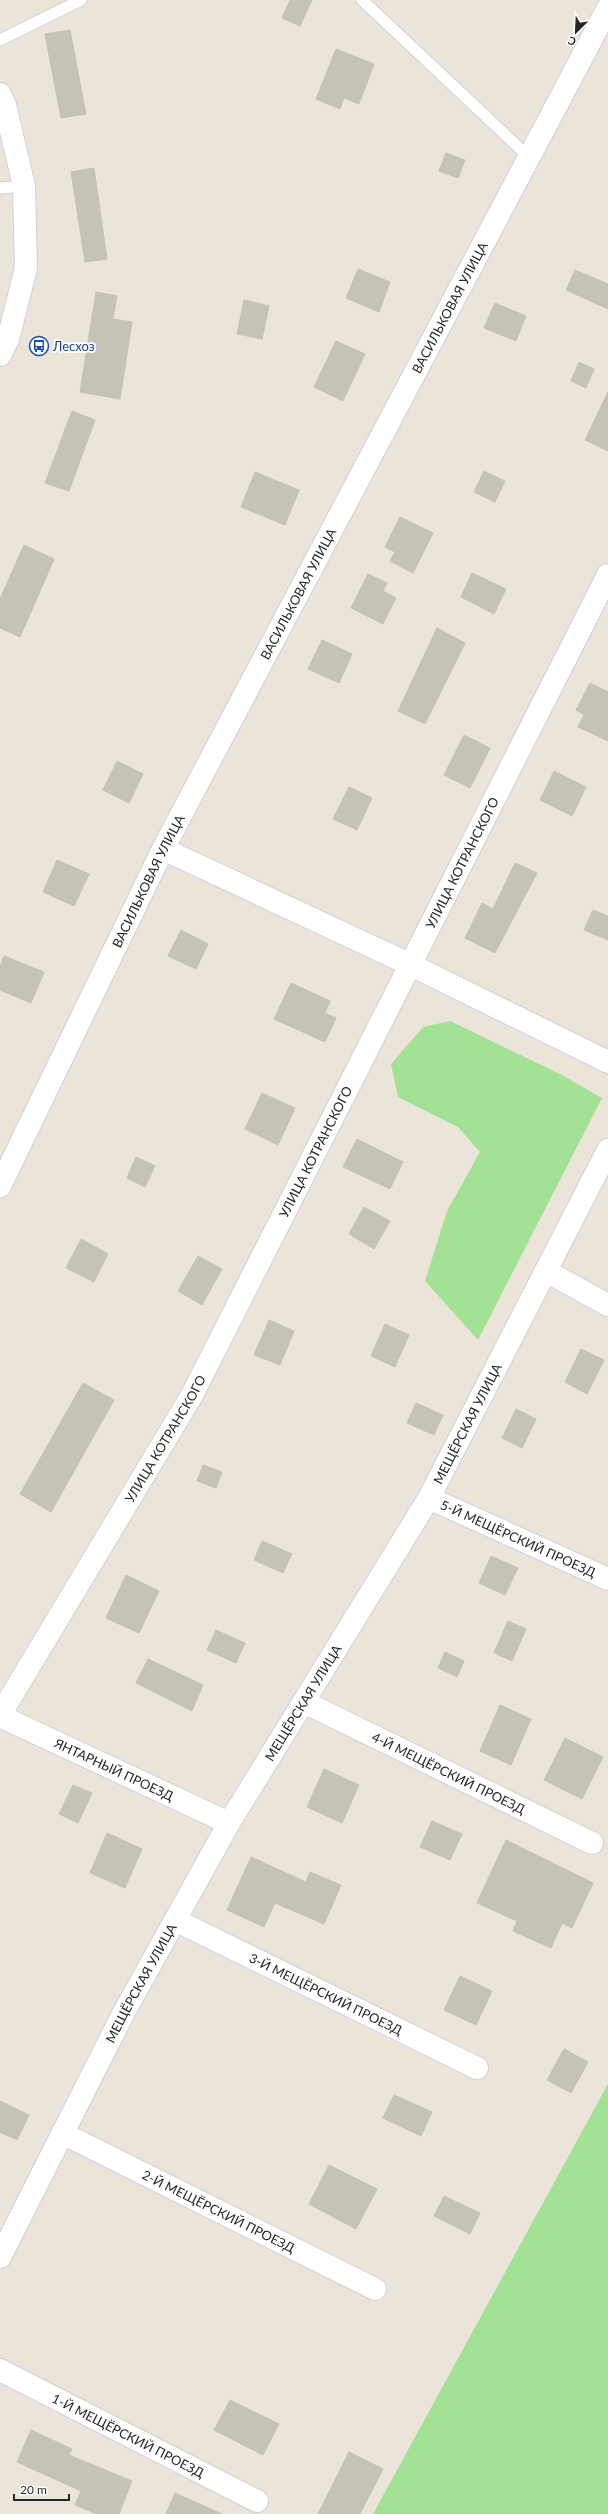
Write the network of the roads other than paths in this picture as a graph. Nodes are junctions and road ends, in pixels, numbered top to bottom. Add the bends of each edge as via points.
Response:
1 (81, 0) edge
2 (362, 0) edge
3 (608, 8) edge
4 (0, 40) edge
5 (0, 94) edge
6 (529, 157) junction
7 (24, 186) junction
8 (0, 188) edge
9 (0, 355) edge
10 (608, 575) edge
11 (163, 848) junction
12 (409, 964) junction
13 (608, 1062) edge
14 (608, 1150) edge
15 (4, 1162) edge
16 (602, 1177) edge
17 (0, 1186) edge
18 (546, 1271) junction
19 (608, 1305) edge
20 (429, 1498) junction
21 (608, 1579) edge
22 (304, 1702) junction
23 (0, 1715) edge
24 (229, 1823) junction
25 (592, 1843) dead end
26 (175, 1920) junction
27 (477, 2068) dead end
28 (62, 2133) junction
29 (0, 2257) edge
30 (375, 2288) dead end
31 (0, 2370) edge
32 (256, 2501) dead end

1 - 4 lane
2 - 6 lane
3 - 6 street, ВАСИЛЬКОВАЯ УЛИЦА
5 - 7 street via 5,105
6 - 11 street, ВАСИЛЬКОВАЯ УЛИЦА
7 - 8 lane
7 - 9 street via 26,268 8,339
10 - 12 street, УЛИЦА КОТРАНСКОГО
11 - 12 street
11 - 15 street, ВАСИЛЬКОВАЯ УЛИЦА
12 - 13 street
12 - 23 street, УЛИЦА КОТРАНСКОГО via 192,1395
14 - 16 street, МЕЩЁРСКАЯ УЛИЦА
15 - 17 street, ВАСИЛЬКОВАЯ УЛИЦА
16 - 18 street, МЕЩЁРСКАЯ УЛИЦА
18 - 19 street
18 - 20 street, МЕЩЁРСКАЯ УЛИЦА
20 - 21 street, 5-Й МЕЩЁРСКИЙ ПРОЕЗД
20 - 22 street, МЕЩЁРСКАЯ УЛИЦА
22 - 24 street, МЕЩЁРСКАЯ УЛИЦА
22 - 25 street, 4-Й МЕЩЁРСКИЙ ПРОЕЗД
23 - 24 street, ЯНТАРНЫЙ ПРОЕЗД
24 - 26 street, МЕЩЁРСКАЯ УЛИЦА
26 - 27 street, 3-Й МЕЩЁРСКИЙ ПРОЕЗД
26 - 28 street, МЕЩЁРСКАЯ УЛИЦА
28 - 29 street, МЕЩЁРСКАЯ УЛИЦА
28 - 30 street, 2-Й МЕЩЁРСКИЙ ПРОЕЗД
31 - 32 street, 1-Й МЕЩЁРСКИЙ ПРОЕЗД

